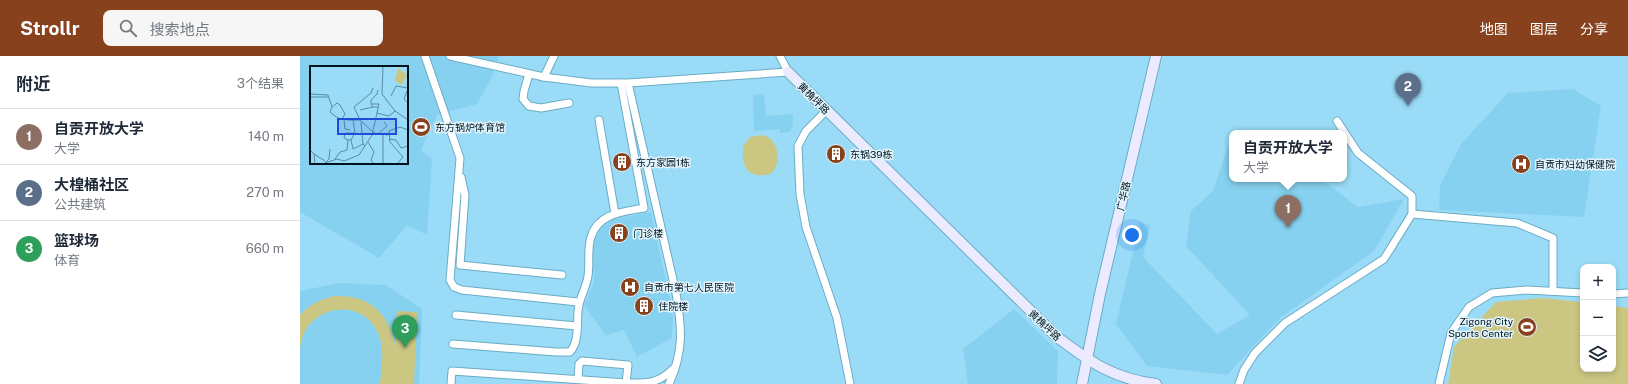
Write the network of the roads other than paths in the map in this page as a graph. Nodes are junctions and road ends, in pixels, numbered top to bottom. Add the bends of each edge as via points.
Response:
1 (426, 56) edge
2 (450, 56) edge
3 (554, 56) edge
4 (780, 56) edge
5 (1156, 56) edge
6 (788, 72) junction
7 (529, 74) junction
8 (544, 77) junction
9 (625, 83) junction
10 (568, 103) dead end
11 (827, 110) junction
12 (599, 120) dead end
13 (1337, 121) dead end
14 (1343, 130) edge
15 (1347, 136) edge
16 (460, 170) junction
17 (615, 214) junction
18 (1412, 214) junction
19 (562, 275) dead end
20 (1553, 291) junction
21 (1580, 293) edge
22 (1628, 293) edge
23 (1616, 294) edge
24 (578, 302) junction
25 (456, 315) dead end
26 (577, 326) junction
27 (453, 344) dead end
28 (1087, 359) junction
29 (677, 364) junction
30 (578, 379) junction
31 (626, 383) edge
32 (451, 384) edge
33 (669, 384) edge
34 (850, 384) edge
35 (1082, 384) edge
36 (1156, 384) edge
37 (1239, 384) edge
38 (1439, 384) edge

1 - 16 street via 460,158
2 - 7 street
3 - 8 street
4 - 6 street
5 - 28 main road, 广华路
6 - 9 street
6 - 11 main road, 黄桷坪路
7 - 8 street
7 - 10 street via 523,99 529,106 541,108
8 - 9 street via 591,83
9 - 17 street via 644,208
9 - 29 street via 676,293 681,337
11 - 28 main road, 黄桷坪路 via 1057,337
11 - 34 street via 806,131 798,146 800,194 806,227 837,318
12 - 17 street
13 - 14 street
15 - 18 street via 1358,153 1412,196
16 - 19 street via 465,195 460,265
16 - 24 street via 450,280 454,287 462,290
17 - 24 street via 601,220 595,227 591,237 588,276
18 - 20 street via 1517,223 1553,238
18 - 37 street via 1384,259 1285,323 1255,353
20 - 21 street
20 - 38 street via 1492,293 1469,307 1451,334
22 - 23 street
24 - 26 street
25 - 26 street
26 - 27 street via 575,347 570,352
28 - 35 main road, 广华路
28 - 36 main road, 黄桷坪路 via 1112,373 1137,382
29 - 31 street via 665,377 651,383
29 - 33 street
30 - 31 street
30 - 31 street via 579,364 582,361 628,365
30 - 32 street via 452,371

